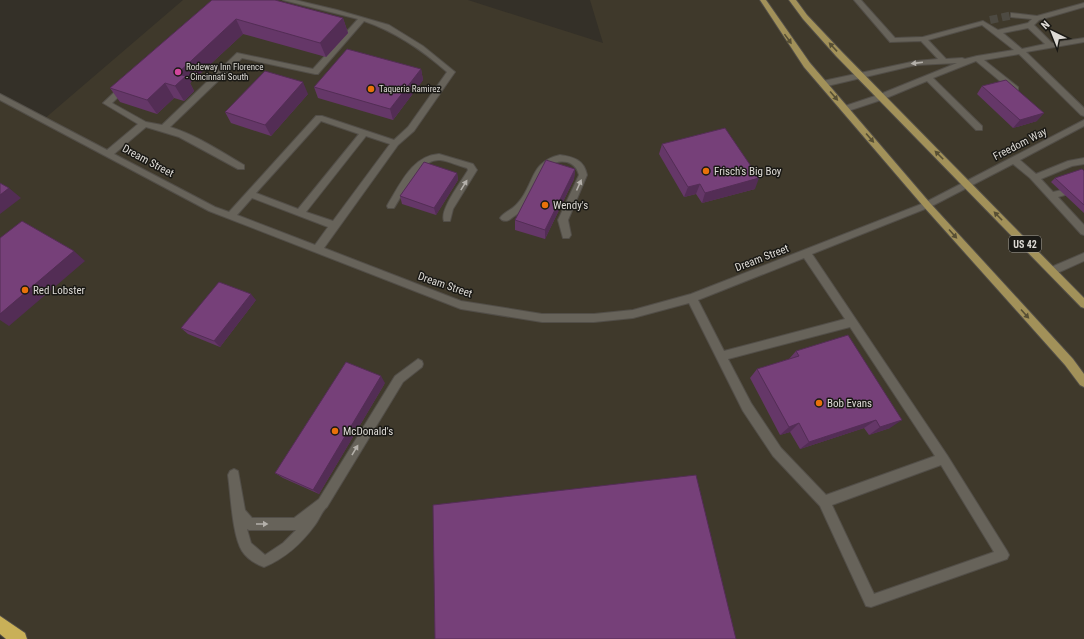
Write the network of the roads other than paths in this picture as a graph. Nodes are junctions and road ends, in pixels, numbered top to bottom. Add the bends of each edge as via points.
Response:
1 (286, 0) edge
2 (762, 0) edge
3 (792, 0) edge
4 (857, 0) edge
5 (1084, 5) edge
6 (1013, 15) tunnel mouth
7 (1037, 18) junction
8 (362, 19) junction
9 (1030, 25) junction
10 (998, 32) junction
11 (923, 39) junction
12 (1084, 40) edge
13 (1051, 46) junction
14 (1018, 50) junction
15 (974, 59) junction
16 (944, 61) junction
17 (860, 75) junction
18 (928, 77) junction
19 (130, 83) edge
20 (823, 84) junction
21 (1021, 94) edge
22 (0, 97) edge
23 (881, 97) junction
24 (844, 109) junction
25 (1084, 113) edge
26 (144, 124) junction
27 (1084, 124) edge
28 (164, 128) junction
29 (979, 128) dead end
30 (364, 133) junction
31 (395, 143) junction
32 (108, 154) junction
33 (1014, 160) junction
34 (1084, 161) edge
35 (241, 166) dead end
36 (1035, 178) junction
37 (966, 183) junction
38 (1062, 192) edge
39 (250, 194) junction
40 (1051, 196) junction
41 (927, 205) junction
42 (391, 206) dead end
43 (300, 213) junction
44 (230, 216) junction
45 (505, 218) dead end
46 (447, 219) dead end
47 (1080, 220) edge
48 (335, 226) junction
49 (1084, 231) edge
50 (566, 235) dead end
51 (317, 250) junction
52 (807, 254) junction
53 (1084, 257) edge
54 (1052, 272) junction
55 (692, 298) junction
56 (1084, 304) edge
57 (852, 322) junction
58 (722, 356) junction
59 (418, 364) dead end
60 (1084, 382) edge
61 (942, 459) junction
62 (234, 475) dead end
63 (824, 502) junction
64 (323, 503) junction
65 (239, 513) junction
66 (0, 624) edge
67 (19, 639) edge

1 - 8 street
2 -> 20 main road
17 -> 3 main road, US 42 via 804,17
4 - 11 street via 893,40
5 - 7 street
6 - 7 street
7 - 9 street
8 - 28 street via 315,72 240,55
8 - 31 street via 387,28 428,52 451,72 411,129
9 - 10 street
9 - 13 street
10 - 11 street via 987,21
10 - 14 street
11 - 16 street
12 - 13 street
13 - 14 street
14 - 15 street
14 - 25 street
15 - 16 street
15 - 18 street
15 - 21 street
16 -> 17 street via 916,63
17 - 20 street
17 - 23 main road, US 42
18 - 23 street
18 - 29 street
19 - 26 street via 106,103
20 -> 24 main road
22 - 32 street, Dream Street
23 - 24 street
37 -> 23 main road, US 42
24 -> 41 main road
26 - 28 street
26 - 32 street
27 - 33 street, Freedom Way
28 - 35 street via 182,134
30 - 31 street
30 - 39 street via 318,118
30 - 43 street
31 - 48 street
32 - 44 street, Dream Street
33 - 36 street
33 - 37 street, Freedom Way
34 - 36 street via 1071,163
36 - 40 street
37 - 41 street, Freedom Way
54 -> 37 main road, US 42
38 - 40 street
39 - 43 street
39 - 44 street
40 - 47 street
41 - 52 street, Dream Street
41 -> 60 main road
46 -> 42 street via 449,209 473,170 470,166 438,157 428,158 419,164
43 - 48 street
44 - 51 street, Dream Street
50 -> 45 street via 563,220 583,176 582,168 574,161 564,158 554,158 545,164 521,206
47 - 49 street
48 - 51 street
51 - 55 street, Dream Street via 461,305 534,317 594,318 633,314
52 - 55 street, Dream Street
52 - 57 street
53 - 54 street
54 - 56 main road, US 42
55 - 58 street
57 - 58 street
57 - 61 street
58 - 63 street via 747,407 777,452
64 -> 59 street via 399,379
61 - 63 street
61 - 63 street via 1003,555 871,601
62 - 65 street
65 -> 64 street via 249,524 296,524
64 - 65 street via 295,540 278,556 264,561 252,555 244,545
66 - 67 highway

